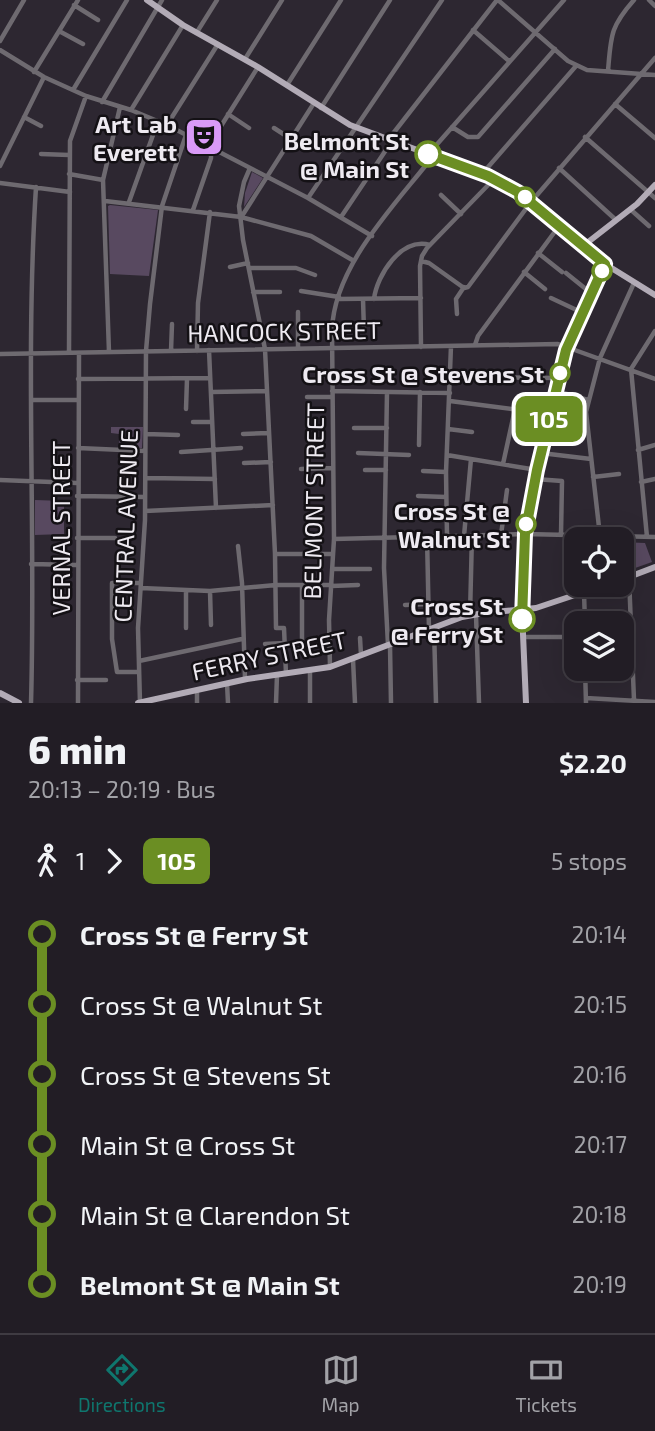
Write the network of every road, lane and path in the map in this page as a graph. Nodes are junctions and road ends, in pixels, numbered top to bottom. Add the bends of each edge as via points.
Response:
1 (24, 0) edge
2 (127, 0) edge
3 (147, 0) edge
4 (162, 0) edge
5 (217, 0) edge
6 (282, 0) edge
7 (341, 0) edge
8 (390, 0) edge
9 (442, 0) edge
10 (497, 0) edge
11 (564, 0) edge
12 (634, 0) edge
13 (649, 0) edge
14 (76, 3) edge
15 (655, 6) edge
16 (157, 8) junction
17 (98, 20) dead end
18 (183, 25) junction
19 (473, 30) junction
20 (59, 31) junction
21 (197, 33) junction
22 (536, 33) junction
23 (0, 41) edge
24 (83, 44) dead end
25 (218, 44) junction
26 (555, 49) junction
27 (0, 50) edge
28 (655, 58) edge
29 (245, 59) junction
30 (509, 61) junction
31 (576, 66) junction
32 (258, 67) junction
33 (608, 71) junction
34 (34, 72) junction
35 (641, 74) junction
36 (655, 75) edge
37 (44, 77) junction
38 (287, 85) junction
39 (74, 90) junction
40 (86, 96) junction
41 (102, 102) junction
42 (615, 104) junction
43 (318, 105) junction
44 (120, 107) junction
45 (131, 110) junction
46 (228, 114) junction
47 (24, 117) junction
48 (158, 121) junction
49 (167, 125) junction
50 (41, 126) dead end
51 (452, 127) junction
52 (249, 128) dead end
53 (274, 128) dead end
54 (356, 128) junction
55 (186, 135) junction
56 (585, 137) junction
57 (655, 138) edge
58 (291, 139) junction
59 (390, 140) junction
60 (212, 148) junction
61 (41, 154) dead end
62 (69, 155) junction
63 (432, 155) junction
64 (0, 166) edge
65 (250, 168) junction
66 (559, 168) junction
67 (69, 174) junction
68 (482, 174) junction
69 (267, 177) junction
70 (493, 179) junction
71 (103, 180) junction
72 (0, 183) edge
73 (655, 184) edge
74 (36, 187) junction
75 (70, 192) junction
76 (648, 192) junction
77 (441, 195) dead end
78 (308, 198) junction
79 (655, 198) edge
80 (105, 201) junction
81 (129, 202) junction
82 (531, 202) junction
83 (162, 206) junction
84 (630, 209) junction
85 (193, 210) junction
86 (210, 212) junction
87 (461, 214) junction
88 (241, 217) junction
89 (341, 218) junction
90 (616, 220) junction
91 (559, 226) junction
92 (649, 226) dead end
93 (372, 236) junction
94 (430, 245) junction
95 (583, 246) junction
96 (538, 253) junction
97 (354, 261) junction
98 (421, 261) junction
99 (605, 264) junction
100 (249, 266) junction
101 (230, 267) dead end
102 (524, 272) junction
103 (315, 275) dead end
104 (634, 284) junction
105 (464, 288) junction
106 (545, 289) dead end
107 (301, 291) dead end
108 (253, 292) junction
109 (281, 292) dead end
110 (592, 294) junction
111 (655, 295) edge
112 (339, 298) junction
113 (421, 298) junction
114 (551, 298) dead end
115 (363, 299) junction
116 (374, 299) junction
117 (298, 312) dead end
118 (583, 313) junction
119 (457, 314) dead end
120 (172, 324) dead end
121 (364, 331) dead end
122 (654, 333) edge
123 (475, 345) junction
124 (421, 346) junction
125 (451, 346) junction
126 (568, 346) junction
127 (298, 348) junction
128 (332, 348) junction
129 (265, 349) junction
130 (209, 350) junction
131 (171, 351) junction
132 (197, 351) junction
133 (108, 352) junction
134 (146, 352) junction
135 (69, 353) junction
136 (79, 353) junction
137 (0, 354) edge
138 (30, 354) junction
139 (600, 358) junction
140 (631, 369) junction
141 (451, 377) junction
142 (210, 378) junction
143 (78, 379) junction
144 (146, 379) junction
145 (187, 379) junction
146 (559, 379) junction
147 (655, 379) edge
148 (267, 391) junction
149 (556, 391) junction
150 (211, 392) junction
151 (387, 392) junction
152 (420, 392) junction
153 (450, 393) junction
154 (332, 394) junction
155 (307, 397) dead end
156 (33, 400) junction
157 (77, 400) junction
158 (589, 400) junction
159 (450, 401) junction
160 (186, 409) dead end
161 (515, 409) junction
162 (550, 414) junction
163 (193, 422) dead end
164 (212, 422) junction
165 (354, 428) dead end
166 (387, 428) junction
167 (448, 429) junction
168 (472, 432) dead end
169 (269, 433) junction
170 (146, 434) junction
171 (243, 434) dead end
172 (178, 435) dead end
173 (419, 445) dead end
174 (655, 445) edge
175 (78, 448) junction
176 (241, 448) dead end
177 (214, 450) junction
178 (638, 450) junction
179 (145, 451) junction
180 (181, 452) dead end
181 (358, 453) dead end
182 (541, 453) junction
183 (386, 454) junction
184 (409, 455) dead end
185 (447, 455) junction
186 (471, 459) junction
187 (591, 459) junction
188 (271, 462) junction
189 (244, 463) dead end
190 (503, 464) junction
191 (332, 468) junction
192 (301, 469) dead end
193 (365, 470) dead end
194 (386, 470) junction
195 (537, 470) junction
196 (423, 471) dead end
197 (446, 472) junction
198 (619, 474) dead end
199 (147, 478) junction
200 (593, 478) junction
201 (215, 479) junction
202 (535, 479) junction
203 (655, 479) edge
204 (0, 480) edge
205 (31, 482) junction
206 (641, 482) junction
207 (77, 483) junction
208 (507, 490) dead end
209 (77, 496) junction
210 (418, 496) dead end
211 (145, 497) junction
212 (446, 497) junction
213 (273, 505) junction
214 (216, 508) junction
215 (145, 511) junction
216 (599, 527) edge
217 (525, 534) junction
218 (500, 535) junction
219 (561, 535) junction
220 (564, 535) edge
221 (427, 536) junction
222 (446, 536) junction
223 (464, 536) junction
224 (472, 536) junction
225 (634, 537) edge
226 (647, 537) junction
227 (655, 537) edge
228 (77, 538) junction
229 (115, 538) dead end
230 (385, 538) junction
231 (334, 540) junction
232 (238, 546) dead end
233 (275, 554) junction
234 (333, 554) junction
235 (31, 564) junction
236 (76, 565) junction
237 (655, 568) edge
238 (332, 569) junction
239 (370, 569) dead end
240 (634, 575) edge
241 (141, 585) junction
242 (276, 585) junction
243 (302, 585) junction
244 (331, 585) junction
245 (358, 585) dead end
246 (242, 587) junction
247 (186, 590) junction
248 (210, 591) junction
249 (570, 597) edge
250 (626, 597) edge
251 (428, 604) junction
252 (405, 605) dead end
253 (522, 611) junction
254 (473, 615) junction
255 (211, 625) dead end
256 (186, 628) dead end
257 (431, 629) junction
258 (523, 637) junction
259 (563, 637) dead end
260 (360, 638) dead end
261 (243, 639) junction
262 (285, 643) junction
263 (265, 644) dead end
264 (389, 645) junction
265 (362, 656) junction
266 (353, 659) junction
267 (139, 661) junction
268 (330, 667) junction
269 (310, 670) junction
270 (139, 672) junction
271 (286, 674) junction
272 (277, 675) junction
273 (245, 679) junction
274 (77, 680) junction
275 (106, 680) dead end
276 (585, 681) edge
277 (227, 683) junction
278 (197, 690) junction
279 (0, 693) edge
280 (586, 700) edge
281 (7, 701) edge
282 (157, 701) edge
283 (634, 701) junction
284 (655, 702) edge
285 (19, 703) edge
286 (31, 703) edge
287 (78, 703) edge
288 (139, 703) edge
289 (197, 703) edge
290 (228, 703) edge
291 (276, 703) edge
292 (310, 703) edge
293 (355, 703) edge
294 (391, 703) edge
295 (436, 703) edge
296 (479, 703) edge
297 (526, 703) edge

1 - 23 street
2 - 39 street
3 - 16 main road
4 - 16 street
5 - 21 street
6 - 29 street
7 - 38 street
8 - 43 street
9 - 54 street
10 - 19 street
10 - 22 street
11 - 22 street, BELMONT STREET
12 - 33 street via 614,25
13 - 15 street
14 - 17 street
14 - 20 street
16 - 18 main road
16 - 41 street
18 - 21 main road
18 - 45 street
19 - 30 street
19 - 59 street
20 - 24 street
20 - 34 street
21 - 25 main road
22 - 26 street
22 - 30 street, BELMONT STREET
25 - 29 main road
25 - 49 street
26 - 31 street
26 - 51 street via 478,137 468,137
27 - 34 street
28 - 35 street
29 - 32 main road
30 - 51 street, BELMONT STREET
31 - 33 street
31 - 68 street
32 - 38 main road
32 - 46 street
33 - 35 street
34 - 37 street
35 - 36 street
35 - 42 street
37 - 39 street
37 - 47 street
38 - 43 main road
39 - 40 street
40 - 41 street
40 - 62 street via 73,127
41 - 44 street
42 - 56 street
42 - 57 street
43 - 54 main road
43 - 58 street
44 - 45 street
44 - 71 street
45 - 48 street
46 - 52 street
46 - 60 street
47 - 50 street
47 - 64 street
48 - 49 street
48 - 81 street
49 - 55 street
51 - 63 street, BELMONT STREET
53 - 58 street
54 - 59 main road
54 - 78 street
55 - 60 street
55 - 83 street, CENTRAL AVENUE
56 - 66 street
56 - 76 street
58 - 69 street
59 - 63 main road
59 - 89 street
60 - 65 street
60 - 85 street
61 - 62 street
62 - 67 street
63 - 68 main road
63 - 93 street, BELMONT STREET
65 - 69 street
65 - 88 street via 241,194
66 - 82 street
66 - 90 street
67 - 71 street
67 - 75 street
68 - 70 main road
69 - 78 street
69 - 88 street
70 - 82 main road
70 - 87 street
71 - 80 street
72 - 74 street
73 - 76 main road
74 - 75 street
74 - 138 street
75 - 135 street
76 - 79 street
76 - 84 main road
77 - 87 street
78 - 89 street
80 - 81 street
80 - 133 street
81 - 83 street
82 - 91 main road
82 - 105 street
83 - 85 street
83 - 134 street, CENTRAL AVENUE
84 - 90 main road
84 - 92 street
85 - 86 street
86 - 88 street
86 - 132 street
87 - 94 street
88 - 97 street via 311,236
88 - 100 street
89 - 93 street
90 - 95 main road
91 - 95 main road
91 - 96 street
93 - 97 street, BELMONT STREET
94 - 98 street
94 - 116 street via 415,245 400,254 381,274
95 - 99 main road
96 - 102 street
96 - 110 street
97 - 112 street, BELMONT STREET
98 - 105 street
98 - 113 street
99 - 104 main road
99 - 110 street
100 - 101 street
100 - 103 street via 296,268
100 - 108 street
102 - 106 street
102 - 123 street
104 - 111 main road
104 - 139 street
105 - 119 street via 456,299
107 - 112 street
108 - 109 street
108 - 129 street
110 - 118 street
112 - 115 street
112 - 128 street, BELMONT STREET via 332,320
113 - 116 street
113 - 124 street
114 - 118 street
115 - 116 street
115 - 121 street
117 - 127 street
118 - 126 street
120 - 131 street
122 - 140 street
123 - 125 street, HANCOCK STREET
123 - 126 street, HANCOCK STREET
124 - 125 street, HANCOCK STREET
124 - 128 street, HANCOCK STREET
125 - 141 street
126 - 139 street, HANCOCK STREET
126 - 146 street
127 - 128 street, HANCOCK STREET
127 - 129 street, HANCOCK STREET
128 - 154 street, BELMONT STREET
129 - 130 street, HANCOCK STREET
129 - 148 street
130 - 132 street, HANCOCK STREET
130 - 142 street
131 - 132 street, HANCOCK STREET
131 - 134 street, HANCOCK STREET
133 - 134 street, HANCOCK STREET
133 - 136 street, HANCOCK STREET
134 - 144 street, CENTRAL AVENUE
135 - 136 street, HANCOCK STREET
135 - 138 street, HANCOCK STREET
136 - 143 street, VERNAL STREET
137 - 138 street, HANCOCK STREET
138 - 156 street
139 - 140 street, HANCOCK STREET
139 - 158 street
140 - 147 street, HANCOCK STREET
140 - 178 street
141 - 146 street
141 - 153 street
142 - 145 street
142 - 150 street
143 - 144 street
143 - 157 street, VERNAL STREET
144 - 145 street
144 - 170 street, CENTRAL AVENUE
145 - 160 street
146 - 149 street
148 - 150 street
148 - 169 street
149 - 158 street
149 - 162 street
150 - 164 street
151 - 152 street
151 - 154 street
151 - 166 street
152 - 153 street
152 - 173 street
153 - 159 street
154 - 155 street
154 - 191 street, BELMONT STREET
156 - 157 street
156 - 205 street
157 - 175 street, VERNAL STREET
158 - 187 street via 586,415
159 - 161 street
159 - 167 street
161 - 162 street
161 - 190 street
162 - 182 street
163 - 164 street
164 - 177 street
165 - 166 street
166 - 183 street
167 - 168 street
167 - 185 street
169 - 171 street
169 - 188 street
170 - 172 street
170 - 179 street, CENTRAL AVENUE
174 - 178 street
175 - 179 street
175 - 207 street, VERNAL STREET
176 - 177 street
177 - 180 street
177 - 201 street
178 - 206 street
179 - 199 street, CENTRAL AVENUE
181 - 183 street
182 - 187 street
182 - 195 street
183 - 184 street
183 - 194 street
185 - 186 street
185 - 197 street
186 - 190 street
186 - 223 street
187 - 200 street
188 - 189 street
188 - 213 street
190 - 195 street
191 - 192 street
191 - 231 street, BELMONT STREET
193 - 194 street
194 - 230 street
195 - 202 street
196 - 197 street
197 - 212 street
198 - 200 street
199 - 201 street
199 - 211 street, CENTRAL AVENUE
200 - 216 street
201 - 214 street
202 - 217 street
202 - 219 street via 562,481
203 - 206 street
204 - 205 street
205 - 207 street
205 - 235 street
206 - 226 street
207 - 209 street, VERNAL STREET
208 - 218 street
209 - 211 street
209 - 228 street, VERNAL STREET
210 - 212 street
211 - 215 street, CENTRAL AVENUE
212 - 222 street
213 - 214 street
213 - 233 street
214 - 215 street
215 - 241 street, CENTRAL AVENUE
217 - 218 street
217 - 219 street
217 - 253 street
218 - 224 street
219 - 220 street
221 - 222 street
221 - 230 street
221 - 251 street
222 - 223 street
223 - 224 street
224 - 254 street
225 - 226 street
226 - 227 street
228 - 229 street
228 - 236 street, VERNAL STREET
230 - 231 street
230 - 264 street
231 - 234 street, BELMONT STREET
232 - 246 street
233 - 234 street
233 - 242 street
234 - 238 street, BELMONT STREET
235 - 236 street
235 - 286 street
236 - 274 street, VERNAL STREET
237 - 240 main road
238 - 239 street
238 - 244 street, BELMONT STREET
241 - 247 street
241 - 267 street, CENTRAL AVENUE
241 - 270 street via 112,583 117,672
242 - 243 street
242 - 246 street
242 - 262 street via 276,628 284,628
243 - 244 street
243 - 262 street via 302,642
244 - 245 street
244 - 268 street, BELMONT STREET
246 - 248 street
246 - 261 street
247 - 248 street
247 - 256 street
248 - 255 street
249 - 253 main road, FERRY STREET
250 - 283 street
251 - 252 street
251 - 257 street
253 - 254 main road, FERRY STREET
253 - 258 main road
254 - 257 main road, FERRY STREET
254 - 296 street
257 - 264 main road, FERRY STREET
257 - 295 street
258 - 259 street
258 - 297 main road
260 - 265 street
261 - 267 street
261 - 273 street
262 - 263 street
262 - 271 street
264 - 265 main road, FERRY STREET
264 - 294 street
265 - 266 main road, FERRY STREET
266 - 268 main road, FERRY STREET
266 - 293 street
267 - 270 street, CENTRAL AVENUE
268 - 269 main road, FERRY STREET
269 - 271 main road, FERRY STREET
269 - 292 street
270 - 288 street, CENTRAL AVENUE
271 - 272 main road, FERRY STREET
272 - 273 main road, FERRY STREET
272 - 291 street
273 - 277 main road, FERRY STREET
274 - 275 street
274 - 287 street, VERNAL STREET
276 - 280 street
277 - 278 main road, FERRY STREET
277 - 290 street
278 - 282 main road, FERRY STREET
278 - 289 street
279 - 281 main road
280 - 283 street
281 - 285 main road
282 - 288 main road, FERRY STREET
283 - 284 street

